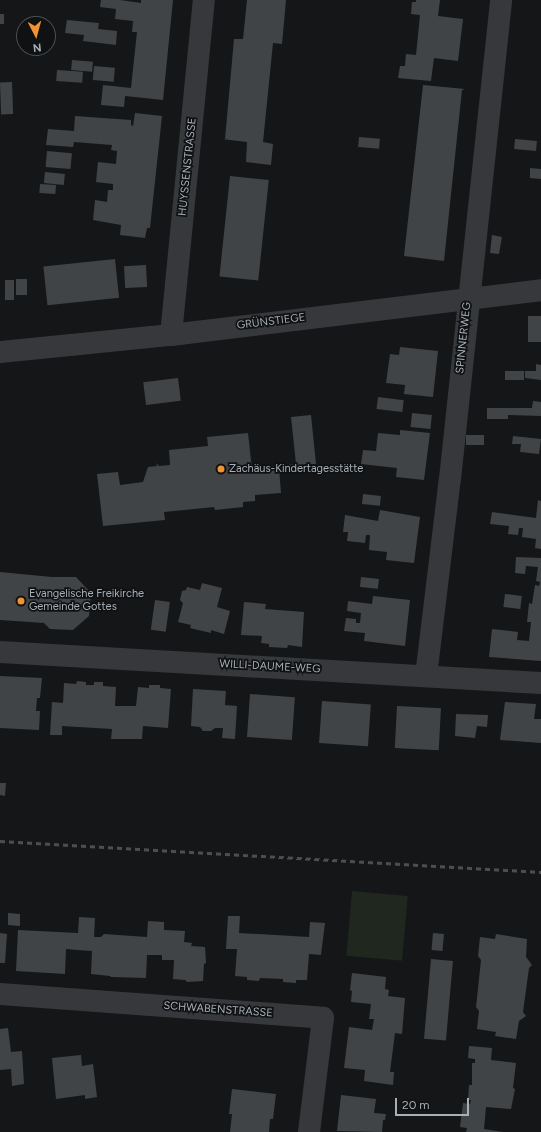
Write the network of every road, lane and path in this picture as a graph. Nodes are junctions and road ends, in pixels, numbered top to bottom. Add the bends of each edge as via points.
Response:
1 (204, 0) edge
2 (502, 0) edge
3 (541, 290) edge
4 (469, 298) junction
5 (171, 335) junction
6 (0, 352) edge
7 (0, 652) edge
8 (426, 676) junction
9 (541, 683) edge
10 (0, 994) edge
11 (309, 1132) edge

1 - 5 street, HUYSSENSTRASSE
2 - 4 street, SPINNERWEG
3 - 4 street, GRÜNSTIEGE
4 - 5 street, GRÜNSTIEGE
4 - 8 street, SPINNERWEG
5 - 6 street, GRÜNSTIEGE
7 - 8 street, WILLI-DAUME-WEG
8 - 9 street, WILLI-DAUME-WEG
10 - 11 street, SCHWABENSTRASSE via 323,1018

